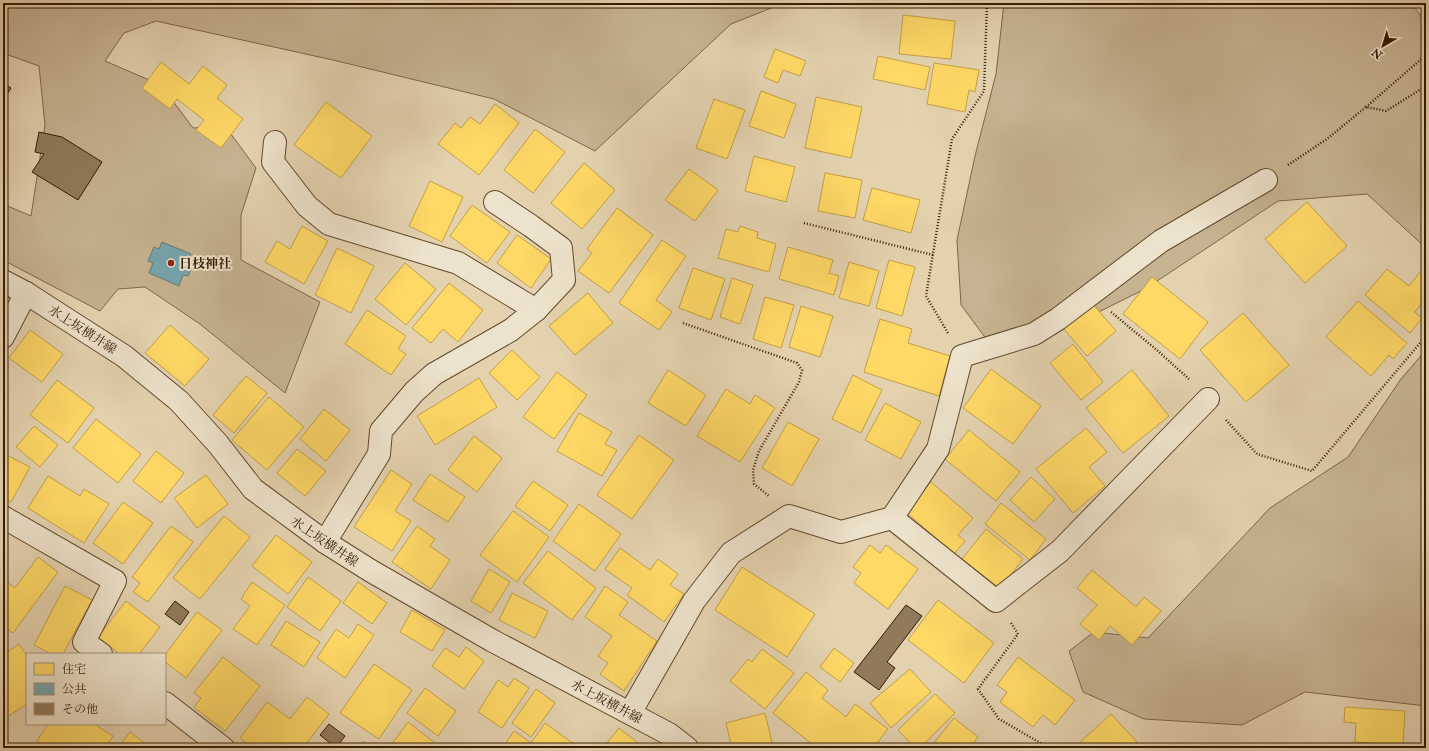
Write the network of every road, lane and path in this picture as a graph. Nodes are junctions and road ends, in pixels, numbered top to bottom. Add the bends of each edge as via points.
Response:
1 (987, 3) edge
2 (1426, 55) edge
3 (1426, 86) edge
4 (1366, 107) junction
5 (275, 142) dead end
6 (1266, 180) joint
7 (495, 202) dead end
8 (804, 223) dead end
9 (933, 255) junction
10 (3, 281) edge
11 (26, 293) junction
12 (1090, 294) junction
13 (536, 310) junction
14 (683, 323) dead end
15 (1426, 336) edge
16 (3, 337) edge
17 (962, 356) junction
18 (1208, 400) junction
19 (789, 516) junction
20 (3, 517) edge
21 (892, 518) junction
22 (325, 542) junction
23 (996, 601) junction
24 (100, 653) edge
25 (166, 705) edge
26 (630, 713) junction
27 (223, 748) edge
28 (687, 748) edge
29 (1050, 748) edge

1 - 9 path via 984,91 952,139
2 - 4 path
3 - 4 path via 1386,111
4 - 6 path via 1327,139
5 - 13 street via 273,162 307,206 329,224 458,263
6 - 12 street via 1161,241
7 - 13 street via 561,248 564,280
8 - 9 path
9 - 17 path via 926,296
10 - 11 street, 水上坂横井線
11 - 16 street
11 - 22 street, 水上坂横井線 via 124,356 173,396 218,444 253,489
12 - 17 street via 1034,334
12 - 18 path via 1186,375
13 - 22 street via 511,330 434,374 414,392 381,431 379,454
14 - 19 path via 797,363 802,370 800,382 759,451 753,470 754,484 778,503
15 - 18 path via 1312,471 1257,454
17 - 21 street via 938,448
18 - 23 street via 1060,551
19 - 21 street via 841,532
19 - 26 street via 731,553 694,601
20 - 24 street via 115,580 84,642
21 - 23 street
22 - 26 street, 水上坂横井線 via 370,571 493,641
23 - 29 path via 1018,634 978,689 999,719
25 - 27 street
26 - 28 street, 水上坂横井線 via 669,734

